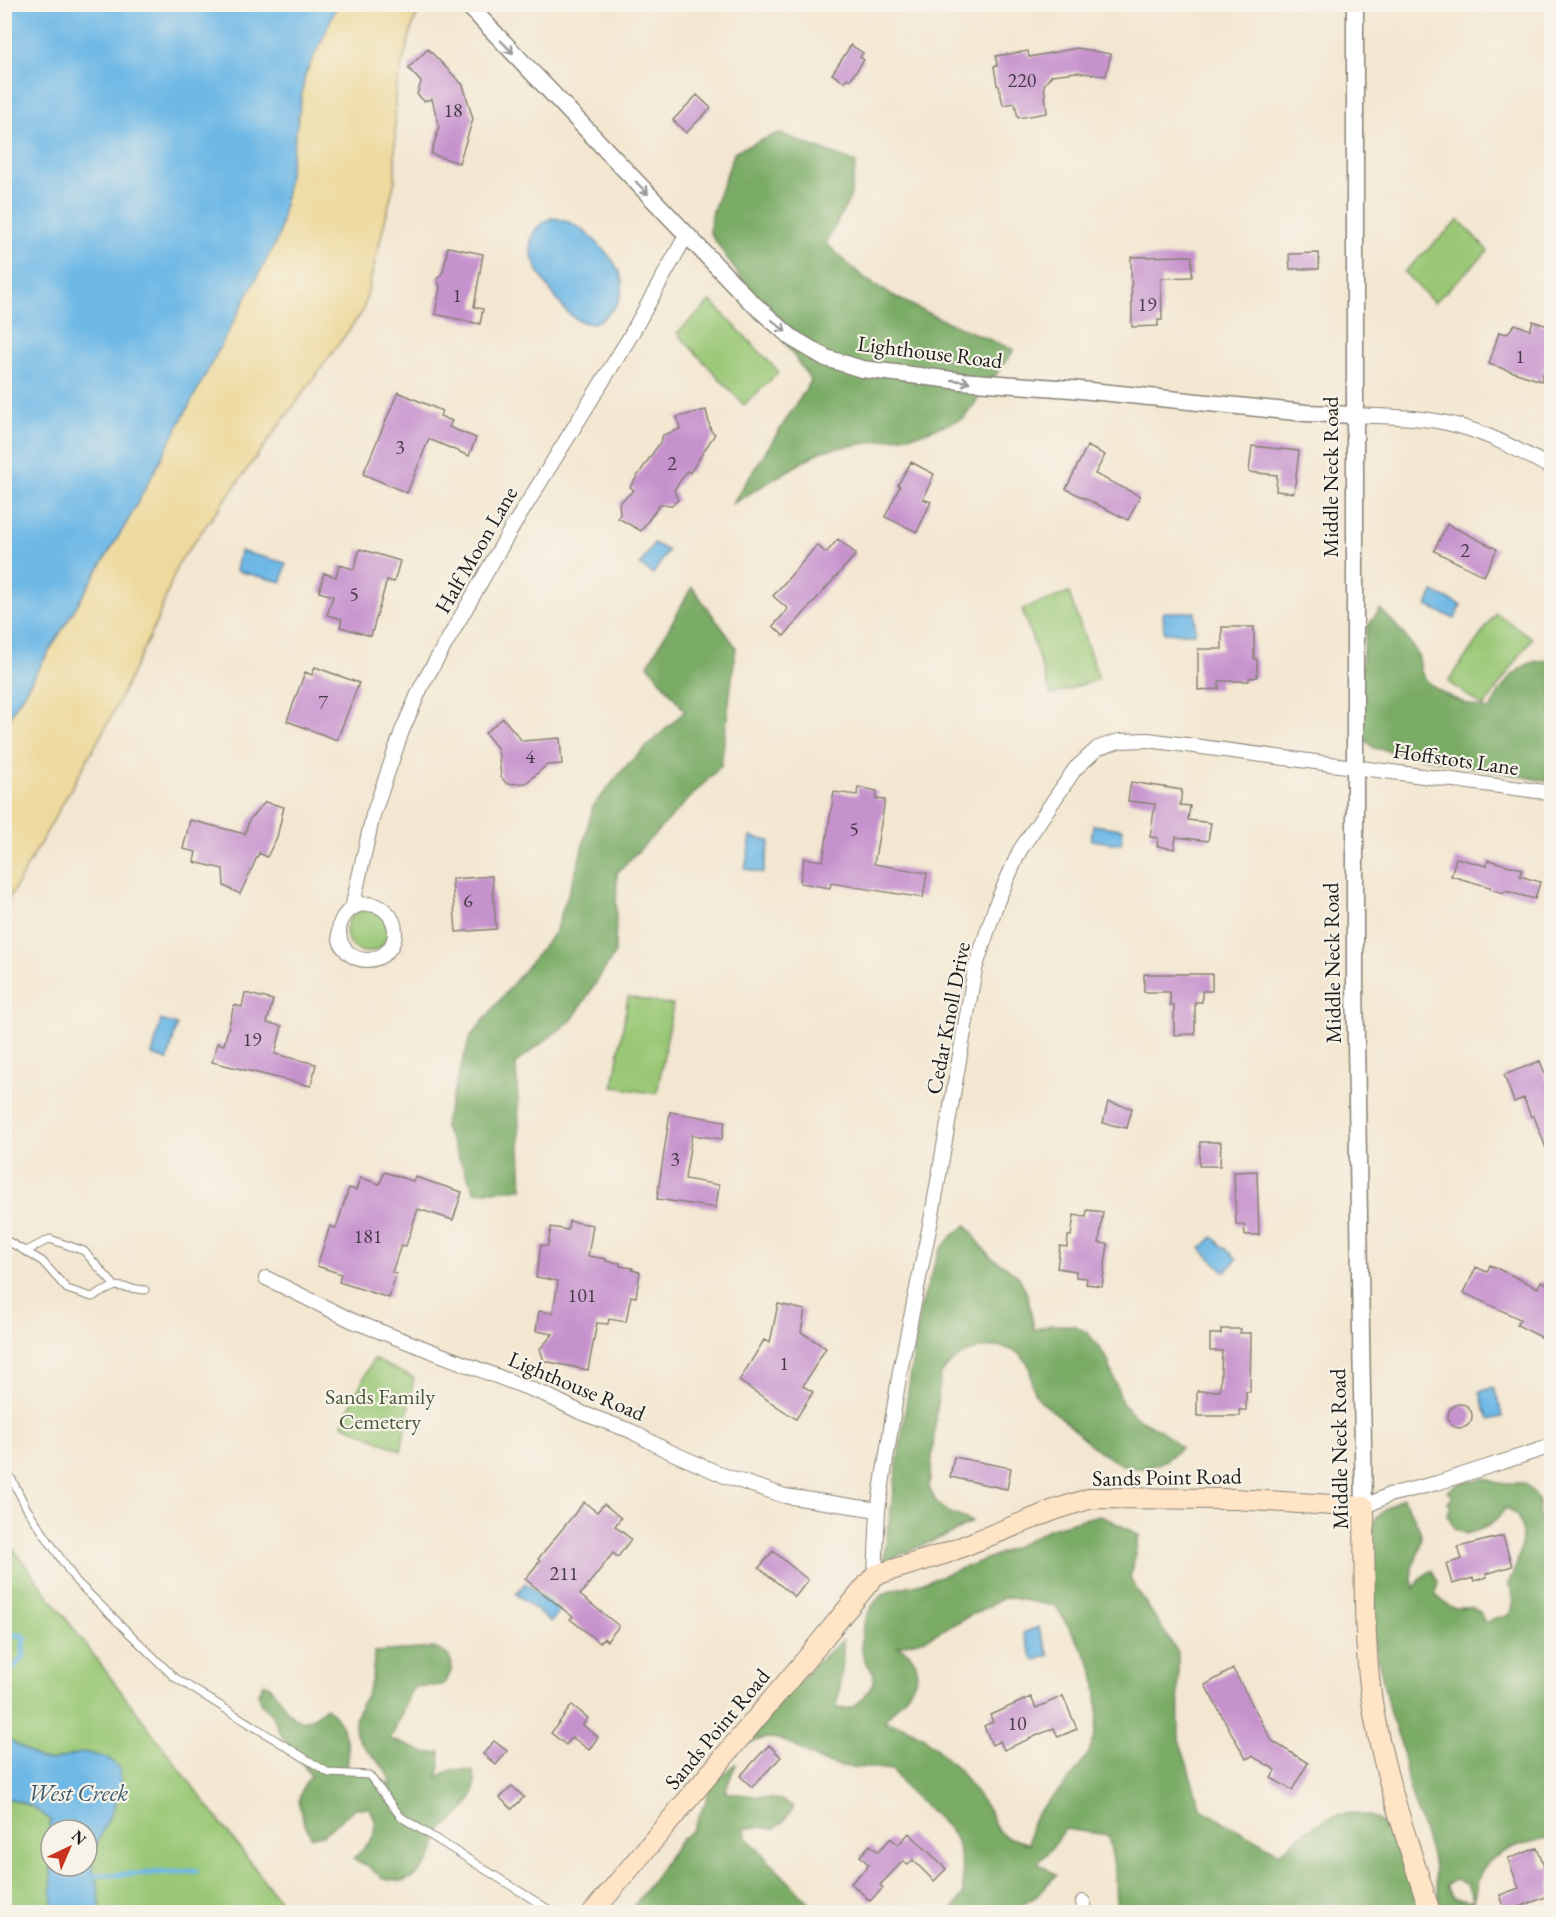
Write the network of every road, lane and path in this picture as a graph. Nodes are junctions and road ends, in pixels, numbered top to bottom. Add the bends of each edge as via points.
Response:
1 (467, 4) edge
2 (1354, 4) edge
3 (687, 234) junction
4 (1354, 415) junction
5 (1551, 468) edge
6 (1355, 767) junction
7 (1551, 793) edge
8 (352, 908) junction
9 (4, 1239) edge
10 (26, 1251) junction
11 (266, 1278) dead end
12 (115, 1286) junction
13 (145, 1290) dead end
14 (1551, 1446) edge
15 (4, 1464) edge
16 (1364, 1507) junction
17 (878, 1510) junction
18 (875, 1575) junction
19 (553, 1912) edge
20 (593, 1912) edge
21 (1430, 1912) edge

1 -> 3 street, Lighthouse Road
2 - 4 street, Middle Neck Road
3 -> 4 street, Lighthouse Road via 749,300 792,338 826,358 862,369
3 - 8 street, Half Moon Lane via 422,685 374,814
4 - 5 street via 1417,418 1460,426 1501,441
4 - 6 street, Middle Neck Road
6 - 7 street, Hoffstots Lane
6 - 16 street, Middle Neck Road
6 - 17 street, Cedar Knoll Drive via 1148,740 1119,741 1098,748 1075,770 1020,850 997,902 975,969
8 - 8 street, Half Moon Lane via 340,923 340,941 352,956 379,957 392,945 391,918 369,904
9 - 10 lane
10 - 12 lane via 42,1261 67,1289 92,1297
10 - 12 lane via 50,1239 84,1251
11 - 17 street, Lighthouse Road via 353,1321 546,1395 725,1476 785,1496
12 - 13 lane
14 - 16 street via 1389,1495
15 - 19 lane via 27,1509 76,1581 174,1677 329,1773 369,1775 400,1817
16 - 18 main road, Sands Point Road via 1234,1498 1092,1498 944,1554
16 - 21 main road, Middle Neck Road via 1371,1696 1392,1789
17 - 18 street
18 - 20 main road, Sands Point Road

